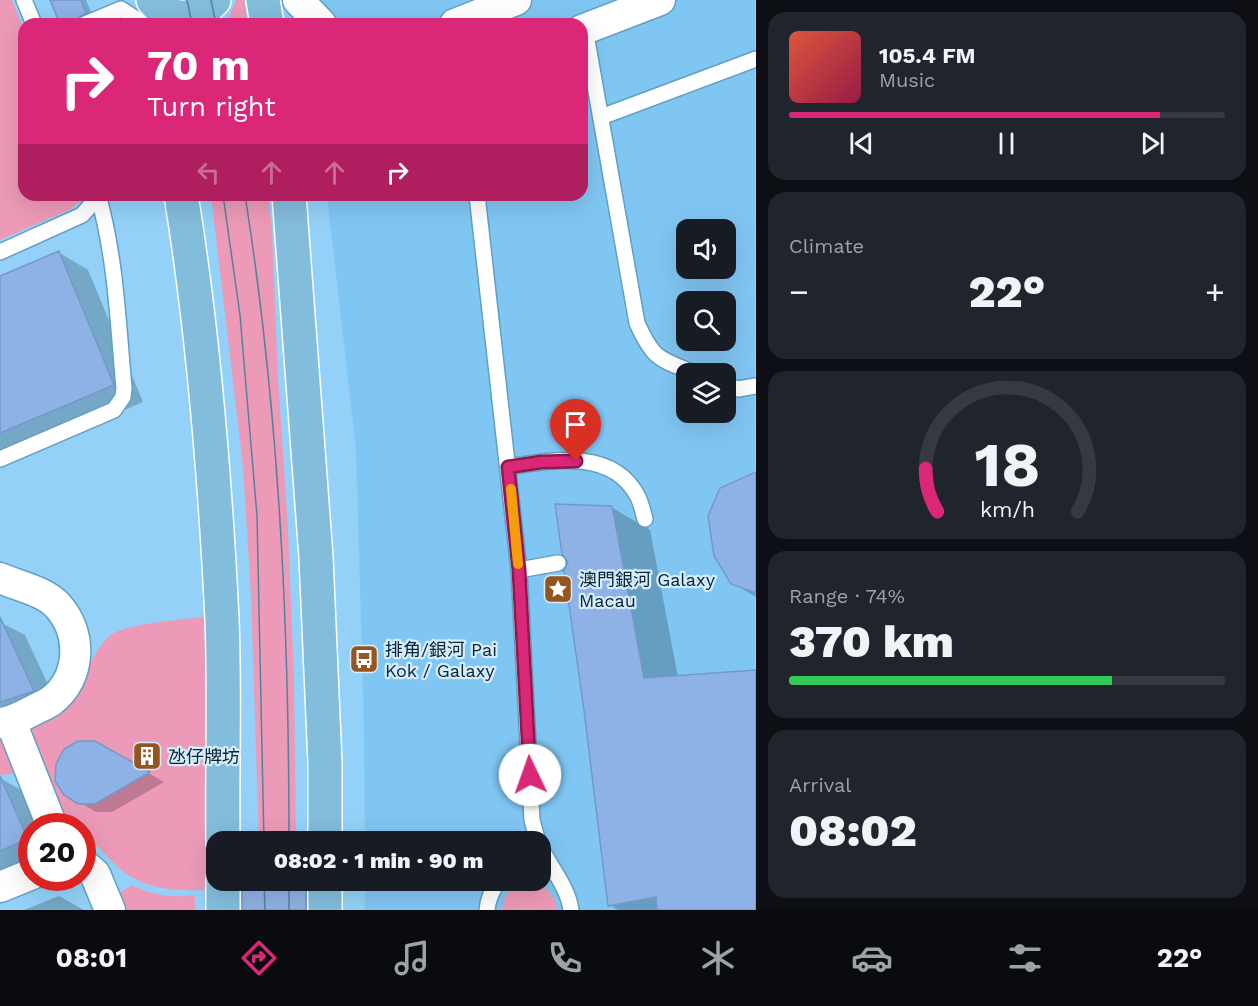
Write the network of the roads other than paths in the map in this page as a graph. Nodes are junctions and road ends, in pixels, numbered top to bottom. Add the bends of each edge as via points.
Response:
1 (24, 0) edge
2 (147, 0) edge
3 (153, 0) edge
4 (214, 0) edge
5 (263, 0) edge
6 (298, 0) edge
7 (516, 0) edge
8 (598, 0) edge
9 (660, 0) edge
10 (32, 18) edge
11 (99, 18) edge
12 (135, 18) edge
13 (151, 18) edge
14 (266, 18) edge
15 (314, 18) edge
16 (470, 18) edge
17 (588, 18) edge
18 (588, 27) edge
19 (588, 50) edge
20 (756, 59) edge
21 (601, 117) junction
22 (93, 201) edge
23 (98, 201) edge
24 (182, 201) edge
25 (478, 201) edge
26 (292, 203) edge
27 (0, 252) edge
28 (676, 366) edge
29 (756, 386) edge
30 (736, 388) edge
31 (0, 459) edge
32 (508, 467) junction
33 (645, 519) dead end
34 (558, 563) dead end
35 (519, 570) junction
36 (0, 579) edge
37 (6, 722) edge
38 (46, 813) edge
39 (532, 820) junction
40 (222, 831) edge
41 (325, 831) edge
42 (528, 831) edge
43 (535, 831) edge
44 (551, 869) edge
45 (96, 876) edge
46 (18, 880) edge
47 (0, 887) edge
48 (223, 891) edge
49 (325, 891) edge
50 (492, 891) edge
51 (110, 910) edge
52 (223, 910) edge
53 (325, 910) edge
54 (487, 910) edge
55 (571, 910) edge

1 - 10 lane
2 - 13 main road
3 - 4 main road via 162,11 184,18 199,14
5 - 14 main road
6 - 15 street
7 - 16 street
8 - 17 street
9 - 18 street
11 - 12 lane via 121,9
19 - 21 lane
20 - 21 lane
21 - 28 lane via 637,323 647,345 661,360
22 - 27 lane via 82,215
23 - 31 lane via 112,258 123,397 114,410
24 - 40 main road via 206,379 222,621
25 - 32 lane
26 - 41 main road via 316,556
29 - 30 lane
32 - 33 lane via 576,461 610,467 638,497
32 - 35 lane
34 - 35 lane
35 - 39 lane
36 - 37 street via 43,595 57,605 69,621 76,644 74,668 62,690 51,701
37 - 38 street
39 - 42 lane
39 - 43 lane
44 - 55 lane via 566,892
45 - 51 street
46 - 47 street
48 - 52 main road
49 - 53 main road
50 - 54 lane

